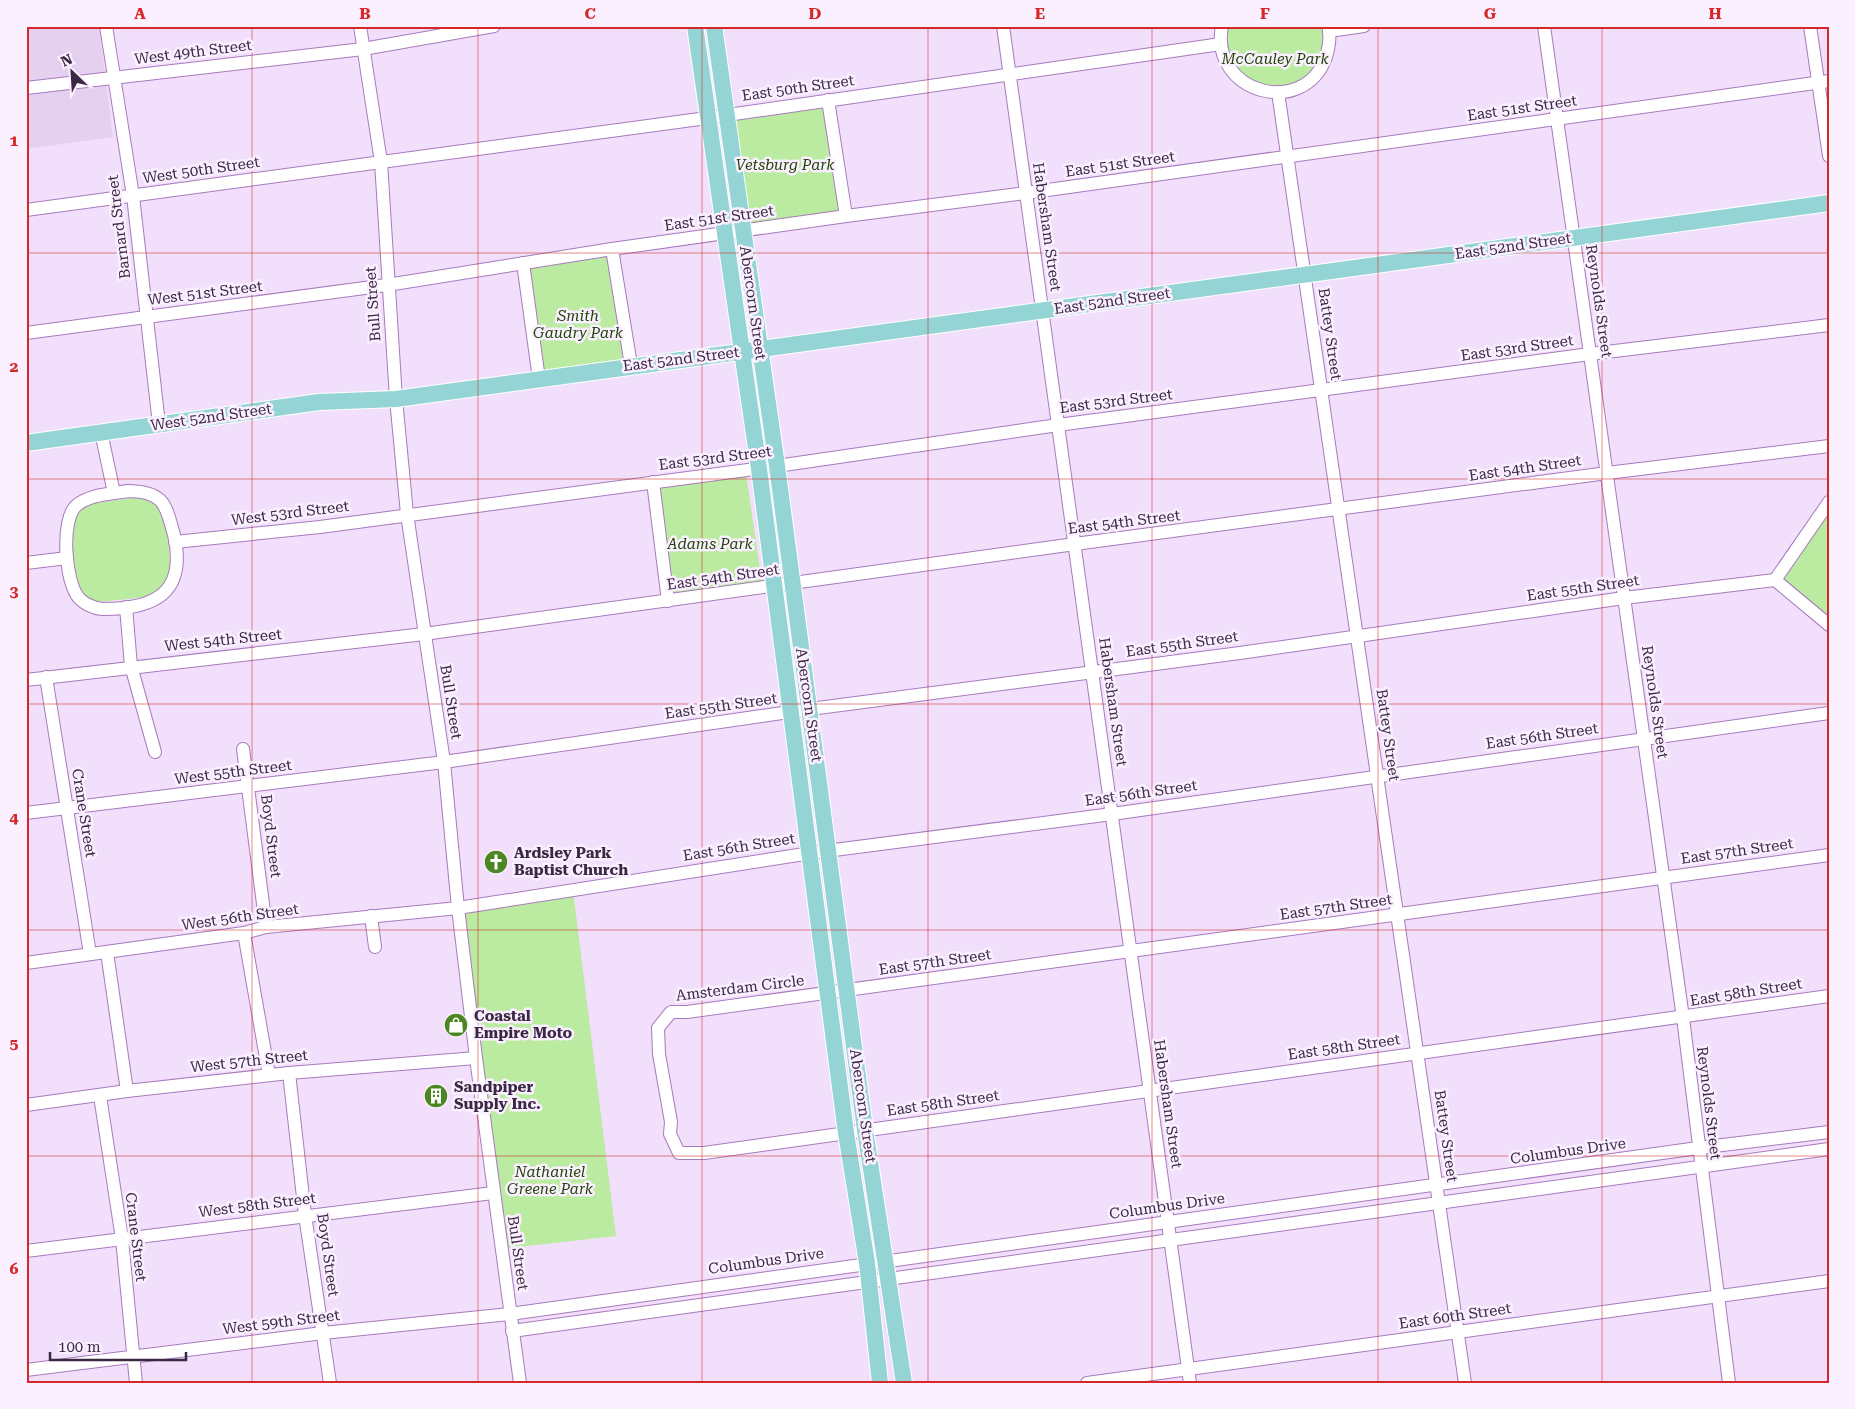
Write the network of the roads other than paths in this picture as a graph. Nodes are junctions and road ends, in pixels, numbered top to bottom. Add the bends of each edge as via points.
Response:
1 (106, 26) edge
2 (360, 26) edge
3 (494, 26) edge
4 (695, 26) edge
5 (714, 26) edge
6 (1003, 26) edge
7 (1222, 26) edge
8 (1364, 26) edge
9 (1544, 26) edge
10 (1810, 26) edge
11 (1329, 29) edge
12 (1221, 44) junction
13 (363, 49) junction
14 (1010, 74) junction
15 (114, 78) junction
16 (1824, 82) edge
17 (26, 88) edge
18 (1278, 92) junction
19 (828, 100) junction
20 (726, 115) junction
21 (707, 118) junction
22 (1558, 120) junction
23 (1829, 156) edge
24 (1288, 157) junction
25 (381, 162) junction
26 (1026, 193) junction
27 (133, 196) junction
28 (1829, 203) edge
29 (26, 210) edge
30 (846, 216) junction
31 (743, 232) junction
32 (724, 235) junction
33 (1574, 238) junction
34 (612, 249) junction
35 (523, 263) junction
36 (1305, 274) junction
37 (387, 285) junction
38 (1042, 311) junction
39 (146, 317) junction
40 (1829, 325) edge
41 (26, 333) edge
42 (760, 349) junction
43 (742, 352) junction
44 (1590, 354) junction
45 (631, 365) junction
46 (540, 379) junction
47 (1322, 391) junction
48 (396, 399) junction
49 (160, 424) junction
50 (1058, 425) junction
51 (101, 432) junction
52 (26, 443) edge
53 (1829, 446) edge
54 (777, 466) junction
55 (759, 468) junction
56 (1607, 473) junction
57 (653, 482) junction
58 (114, 494) junction
59 (1829, 502) edge
60 (1339, 510) junction
61 (408, 514) junction
62 (175, 542) junction
63 (1075, 544) junction
64 (67, 558) junction
65 (26, 563) edge
66 (1775, 580) junction
67 (791, 584) junction
68 (773, 587) junction
69 (1624, 598) junction
70 (668, 601) junction
71 (126, 607) junction
72 (1829, 625) edge
73 (424, 634) junction
74 (1357, 637) junction
75 (132, 666) junction
76 (1092, 673) junction
77 (46, 677) junction
78 (26, 680) edge
79 (810, 709) junction
80 (792, 712) junction
81 (1829, 713) edge
82 (1643, 738) junction
83 (243, 749) dead end
84 (155, 752) dead end
85 (444, 762) junction
86 (1378, 777) junction
87 (249, 787) junction
88 (66, 807) junction
89 (26, 813) edge
90 (1112, 814) junction
91 (829, 850) junction
92 (811, 853) junction
93 (1829, 855) edge
94 (1663, 877) junction
95 (458, 908) junction
96 (1397, 915) junction
97 (371, 916) junction
98 (266, 927) junction
99 (244, 933) junction
100 (376, 947) dead end
101 (1131, 951) junction
102 (107, 952) junction
103 (90, 954) junction
104 (26, 963) edge
105 (848, 990) junction
106 (829, 992) junction
107 (1829, 996) edge
108 (1683, 1018) junction
109 (1417, 1053) junction
110 (476, 1058) junction
111 (289, 1073) junction
112 (269, 1075) junction
113 (128, 1091) junction
114 (1150, 1091) junction
115 (100, 1096) junction
116 (26, 1106) edge
117 (865, 1130) junction
118 (1829, 1132) edge
119 (846, 1133) junction
120 (1698, 1148) junction
121 (1829, 1149) edge
122 (1701, 1167) junction
123 (1437, 1186) junction
124 (493, 1193) junction
125 (1439, 1201) junction
126 (305, 1215) junction
127 (1167, 1222) junction
128 (122, 1239) junction
129 (1169, 1239) junction
130 (26, 1251) edge
131 (887, 1261) junction
132 (867, 1263) junction
133 (889, 1278) junction
134 (869, 1281) junction
135 (1829, 1281) edge
136 (1716, 1296) junction
137 (510, 1314) junction
138 (512, 1331) junction
139 (1458, 1332) junction
140 (323, 1333) junction
141 (133, 1356) junction
142 (1188, 1369) junction
143 (26, 1370) edge
144 (136, 1383) edge
145 (330, 1383) edge
146 (520, 1383) edge
147 (880, 1383) edge
148 (904, 1383) edge
149 (1086, 1383) edge
150 (1190, 1383) edge
151 (1465, 1383) edge
152 (1728, 1383) edge

1 - 15 street, Barnard Street
2 - 13 street, Bull Street
3 - 13 street, West 49th Street
4 - 21 main road, Abercorn Street
5 - 20 main road, Abercorn Street
6 - 14 street, Habersham Street
7 - 12 street
8 - 11 street
9 - 22 street, Reynolds Street
10 - 16 street
11 - 18 street via 1329,48 1316,74 1292,90
12 - 14 street, East 50th Street
12 - 18 street via 1229,68 1239,79 1263,91
13 - 15 street, West 49th Street
13 - 25 street, Bull Street
14 - 19 street, East 50th Street
14 - 26 street, Habersham Street
15 - 17 street, West 49th Street
15 - 27 street, Barnard Street
16 - 22 street, East 51st Street
16 - 23 street
18 - 24 street, Battey Street
19 - 20 street, East 50th Street
19 - 30 street
20 - 21 street, East 50th Street
20 - 31 main road, Abercorn Street
21 - 25 street, East 50th Street
21 - 32 main road, Abercorn Street
22 - 24 street, East 51st Street
22 - 33 street, Reynolds Street
24 - 26 street, East 51st Street
24 - 36 street, Battey Street
25 - 27 street, West 50th Street
25 - 37 street, Bull Street
26 - 30 street, East 51st Street
26 - 38 street, Habersham Street
27 - 29 street, West 50th Street
27 - 39 street, Barnard Street
28 - 33 main road, East 52nd Street
30 - 31 street, East 51st Street
31 - 32 street, East 51st Street
31 - 42 main road, Abercorn Street
32 - 34 street, East 51st Street
32 - 43 main road, Abercorn Street
33 - 36 main road, East 52nd Street
33 - 44 street, Reynolds Street
34 - 35 street, East 51st Street
34 - 45 street
35 - 37 street, East 51st Street
35 - 46 street
36 - 38 main road, East 52nd Street
36 - 47 street, Battey Street
37 - 39 street, West 51st Street
37 - 48 street, Bull Street
38 - 42 main road, East 52nd Street
38 - 50 street, Habersham Street
39 - 41 street, West 51st Street
39 - 49 street, Barnard Street
40 - 44 street, East 53rd Street
42 - 43 main road, East 52nd Street
42 - 54 main road, Abercorn Street
43 - 45 main road, East 52nd Street
43 - 55 main road, Abercorn Street
44 - 47 street, East 53rd Street
44 - 56 street, Reynolds Street
45 - 46 main road, East 52nd Street
46 - 48 main road, East 52nd Street
47 - 50 street, East 53rd Street
47 - 60 street, Battey Street
48 - 49 main road, West 52nd Street via 319,402
48 - 61 street, Bull Street
49 - 51 main road, West 52nd Street
50 - 54 street, East 53rd Street
50 - 63 street, Habersham Street
51 - 52 main road, West 52nd Street
51 - 58 street
53 - 56 street, East 54th Street
54 - 55 street, East 53rd Street
54 - 67 main road, Abercorn Street
55 - 57 street, East 53rd Street
55 - 68 main road, Abercorn Street
56 - 60 street, East 54th Street
56 - 69 street, Reynolds Street
57 - 61 street, East 53rd Street
57 - 70 street
58 - 62 street via 142,491 159,500 165,507
58 - 64 street via 86,499 69,514
59 - 66 street
60 - 63 street, East 54th Street
60 - 74 street, Battey Street
61 - 62 street, West 53rd Street via 316,528
61 - 73 street, Bull Street
62 - 71 street via 175,576 168,590 149,602
63 - 67 street, East 54th Street
63 - 76 street, Habersham Street
64 - 65 street
64 - 71 street via 71,583 79,598 101,609
66 - 69 street, East 55th Street
66 - 72 street
67 - 68 street, East 54th Street
67 - 79 main road, Abercorn Street
68 - 70 street, East 54th Street
68 - 80 main road, Abercorn Street
69 - 74 street, East 55th Street
69 - 82 street, Reynolds Street
70 - 73 street, East 54th Street
71 - 75 street
73 - 75 street, West 54th Street
73 - 85 street, Bull Street
74 - 76 street, East 55th Street
74 - 86 street, Battey Street
75 - 77 street, West 54th Street
75 - 84 street
76 - 79 street, East 55th Street
76 - 90 street, Habersham Street
77 - 78 street, West 54th Street
77 - 88 street, Crane Street
79 - 80 street, East 55th Street
79 - 91 main road, Abercorn Street
80 - 85 street, East 55th Street
80 - 92 main road, Abercorn Street
81 - 82 street, East 56th Street
82 - 86 street, East 56th Street
82 - 94 street, Reynolds Street
83 - 87 street, Boyd Street
85 - 87 street, West 55th Street
85 - 95 street, Bull Street
86 - 90 street, East 56th Street
86 - 96 street, Battey Street
87 - 88 street, West 55th Street
87 - 98 street, Boyd Street
88 - 89 street, West 55th Street
88 - 103 street, Crane Street
90 - 91 street, East 56th Street
90 - 101 street, Habersham Street
91 - 92 street, East 56th Street
91 - 105 main road, Abercorn Street
92 - 95 street, East 56th Street
92 - 106 main road, Abercorn Street
93 - 94 street, East 57th Street
94 - 96 street, East 57th Street
94 - 108 street, Reynolds Street
95 - 97 street, West 56th Street
95 - 110 street, Bull Street
96 - 101 street, East 57th Street
96 - 109 street, Battey Street
97 - 98 street, West 56th Street
97 - 100 street
98 - 99 street, West 56th Street
99 - 102 street, West 56th Street
99 - 112 street
101 - 105 street, East 57th Street
101 - 114 street, Habersham Street
102 - 103 street, West 56th Street
102 - 113 street
103 - 104 street, West 56th Street
105 - 106 street, Amsterdam Circle
105 - 117 main road, Abercorn Street
106 - 119 main road, Abercorn Street
106 - 119 street, Amsterdam Circle via 671,1012 658,1028 659,1054 670,1134 679,1153 704,1153
107 - 108 street, East 58th Street
108 - 109 street, East 58th Street
108 - 120 street, Reynolds Street
109 - 114 street, East 58th Street
109 - 123 street, Battey Street
110 - 111 street, West 57th Street
110 - 124 street, Bull Street
111 - 112 street, West 57th Street
111 - 126 street, Boyd Street
112 - 113 street, West 57th Street
113 - 115 street, West 57th Street
114 - 117 street, East 58th Street
114 - 127 street, Habersham Street
115 - 116 street, West 57th Street
115 - 128 street, Crane Street
117 - 119 street, Amsterdam Circle
117 - 131 main road, Abercorn Street
118 - 120 street, Columbus Drive
119 - 132 main road, Abercorn Street
120 - 122 street, Reynolds Street
120 - 123 street, Columbus Drive
121 - 122 street
122 - 125 street
122 - 136 street, Reynolds Street
123 - 125 street, Battey Street
123 - 127 street, Columbus Drive
124 - 126 street, West 58th Street
124 - 137 street, Bull Street
125 - 129 street
125 - 139 street, Battey Street
126 - 128 street, West 58th Street
126 - 140 street, Boyd Street
127 - 129 street, Habersham Street
127 - 131 street, Columbus Drive
128 - 130 street, West 58th Street
128 - 141 street, Crane Street
129 - 133 street
129 - 142 street, Habersham Street
131 - 132 street, Columbus Drive
131 - 133 main road, Abercorn Street
132 - 134 main road, Abercorn Street
132 - 137 street, Columbus Drive
133 - 134 street
133 - 148 main road, Abercorn Street
134 - 138 street
134 - 147 main road, Abercorn Street
135 - 136 street, East 60th Street
136 - 139 street, East 60th Street
136 - 152 street, Reynolds Street
137 - 138 street, Bull Street
137 - 140 street, West 59th Street
138 - 146 street, Bull Street
139 - 142 street, East 60th Street
139 - 151 street, Battey Street
140 - 141 street, West 59th Street
140 - 145 street, Boyd Street
141 - 143 street, West 59th Street
141 - 144 street, Crane Street
142 - 149 street, East 60th Street
142 - 150 street, Habersham Street

